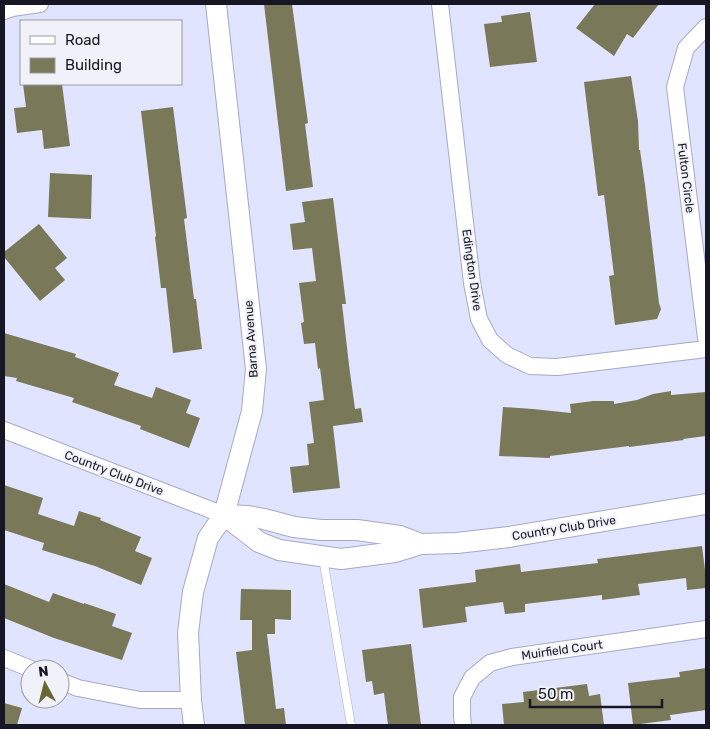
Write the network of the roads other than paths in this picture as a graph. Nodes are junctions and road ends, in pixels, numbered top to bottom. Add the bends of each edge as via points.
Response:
1 (40, 4) edge
2 (216, 4) edge
3 (440, 4) edge
4 (4, 11) edge
5 (706, 26) edge
6 (706, 338) edge
7 (706, 349) edge
8 (4, 430) edge
9 (706, 504) edge
10 (224, 515) junction
11 (421, 544) junction
12 (323, 556) junction
13 (706, 629) edge
14 (4, 658) edge
15 (20, 665) edge
16 (70, 685) edge
17 (191, 700) junction
18 (194, 725) edge
19 (350, 725) edge
20 (463, 725) edge

1 - 4 street
2 - 10 street, Barna Avenue via 256,369 252,412
3 - 7 street, Edington Drive via 472,283 479,319 490,340 507,355 530,366 557,367
5 - 6 street, Fulton Circle via 686,48 675,88
8 - 10 street, Country Club Drive
9 - 11 street, Country Club Drive via 509,538
10 - 11 street, Country Club Drive via 248,516 294,527 400,536
10 - 12 street, Country Club Drive via 259,542 279,550
10 - 17 street, Barna Avenue via 208,538 192,592 188,633
11 - 12 street, Country Club Drive via 395,552 341,559
12 - 19 lane
13 - 20 street, Muirfield Court via 512,657 490,663 472,678 462,697
14 - 15 street
16 - 17 street via 140,700
17 - 18 street, Barna Avenue

